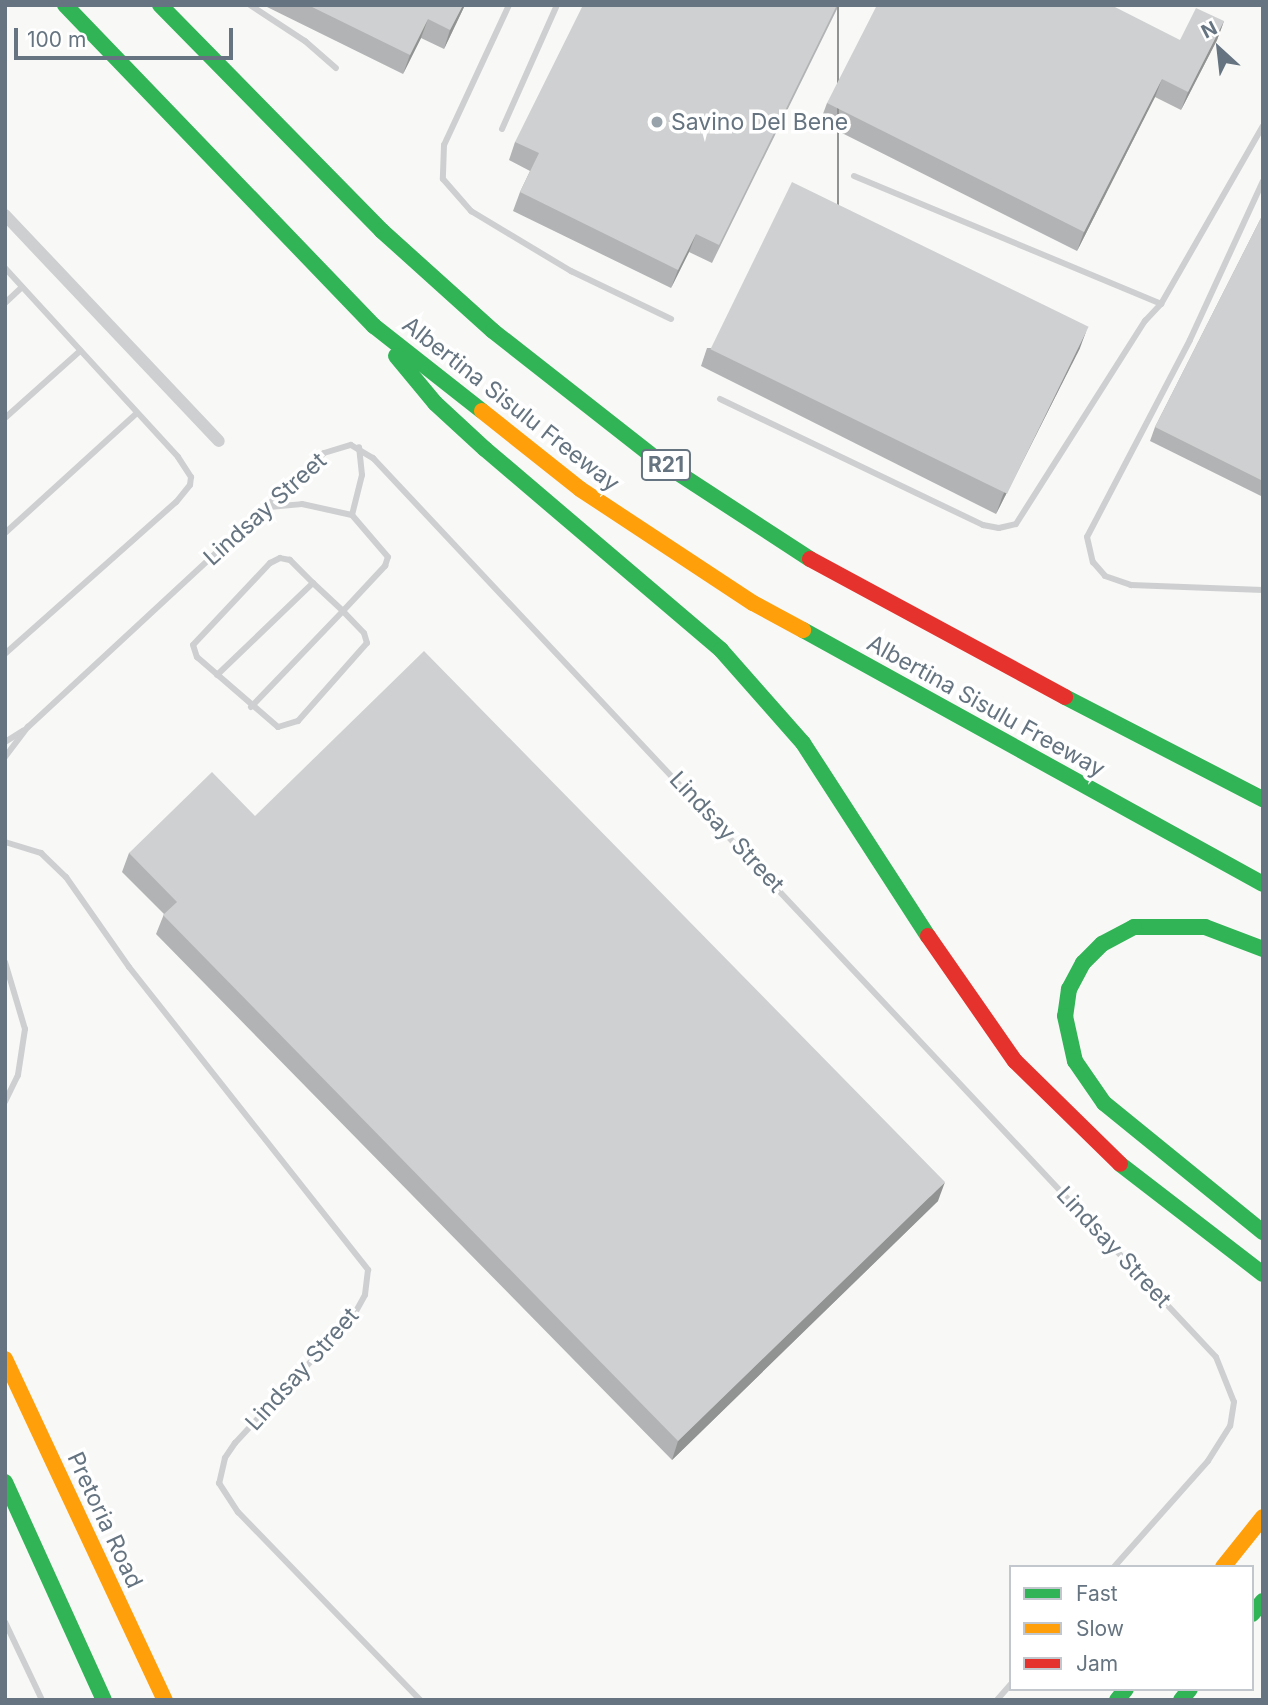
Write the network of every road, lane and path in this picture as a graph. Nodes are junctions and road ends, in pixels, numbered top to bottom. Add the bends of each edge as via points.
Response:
1 (65, 5) edge
2 (160, 5) edge
3 (250, 5) edge
4 (509, 5) edge
5 (557, 5) edge
6 (336, 68) dead end
7 (1263, 126) edge
8 (502, 129) dead end
9 (855, 176) dead end
10 (1263, 181) edge
11 (5, 215) edge
12 (5, 268) edge
13 (22, 287) junction
14 (5, 303) edge
15 (1161, 304) junction
16 (671, 319) dead end
17 (374, 326) junction
18 (80, 351) junction
19 (720, 399) dead end
20 (137, 413) junction
21 (5, 418) edge
22 (219, 440) dead end
23 (359, 447) junction
24 (269, 507) junction
25 (352, 515) junction
26 (5, 533) edge
27 (313, 583) junction
28 (1263, 590) edge
29 (343, 611) junction
30 (5, 654) edge
31 (217, 675) junction
32 (251, 707) junction
33 (28, 727) junction
34 (5, 742) edge
35 (5, 757) edge
36 (1263, 799) edge
37 (5, 842) edge
38 (1263, 884) edge
39 (1263, 949) edge
40 (5, 962) edge
41 (5, 1102) edge
42 (1161, 1152) junction
43 (1263, 1222) edge
44 (1263, 1232) edge
45 (1263, 1274) edge
46 (5, 1359) edge
47 (5, 1482) edge
48 (1263, 1517) edge
49 (1116, 1565) edge
50 (1225, 1565) edge
51 (5, 1622) edge
52 (1009, 1686) edge
53 (42, 1700) edge
54 (104, 1700) edge
55 (165, 1700) edge
56 (420, 1700) edge
57 (997, 1700) edge

1 - 17 main road, Albertina Sisulu Freeway
2 - 36 main road, Albertina Sisulu Freeway / R21 via 382,231 493,331 655,458 793,549 909,616
3 - 6 lane
4 - 16 lane via 444,145 443,179 471,211 571,271
5 - 8 lane
7 - 15 lane
9 - 15 lane
10 - 28 lane via 1190,340 1087,537 1093,562 1105,576 1131,585
11 - 22 street
12 - 13 lane
13 - 14 lane
13 - 18 lane
15 - 19 lane via 1145,321 1016,524 999,528 982,525
17 - 38 main road, Albertina Sisulu Freeway via 580,489 753,603
17 - 45 main road via 435,402 721,650 758,690 803,743 967,997 1035,1083 1118,1162
18 - 20 lane
18 - 21 lane
20 - 26 lane
20 - 30 lane via 188,468 190,485
23 - 24 lane, Lindsay Street via 345,444 324,453
23 - 25 lane via 362,475
23 - 49 lane, Lindsay Street via 1216,1357 1234,1402 1225,1436
24 - 25 lane via 302,504
24 - 33 lane, Lindsay Street
25 - 29 lane via 386,551 387,563
27 - 29 lane
27 - 31 lane
27 - 31 lane via 290,560 270,563 193,645 197,657
29 - 32 lane
29 - 32 lane via 368,643 298,721 278,727
31 - 32 lane
33 - 34 lane, Lindsay Street
33 - 35 lane, Lindsay Street
37 - 56 lane, Lindsay Street via 41,853 66,877 129,967 368,1270 365,1295 354,1315 235,1443 225,1458 219,1483 238,1512
39 - 42 main road via 1205,927 1147,924 1102,944 1073,979 1065,1016 1075,1061 1104,1103
40 - 41 lane via 25,1029 18,1075
42 - 43 main road
42 - 44 main road
46 - 55 main road, Pretoria Road
47 - 54 main road
48 - 50 main road
51 - 53 lane
52 - 57 lane

